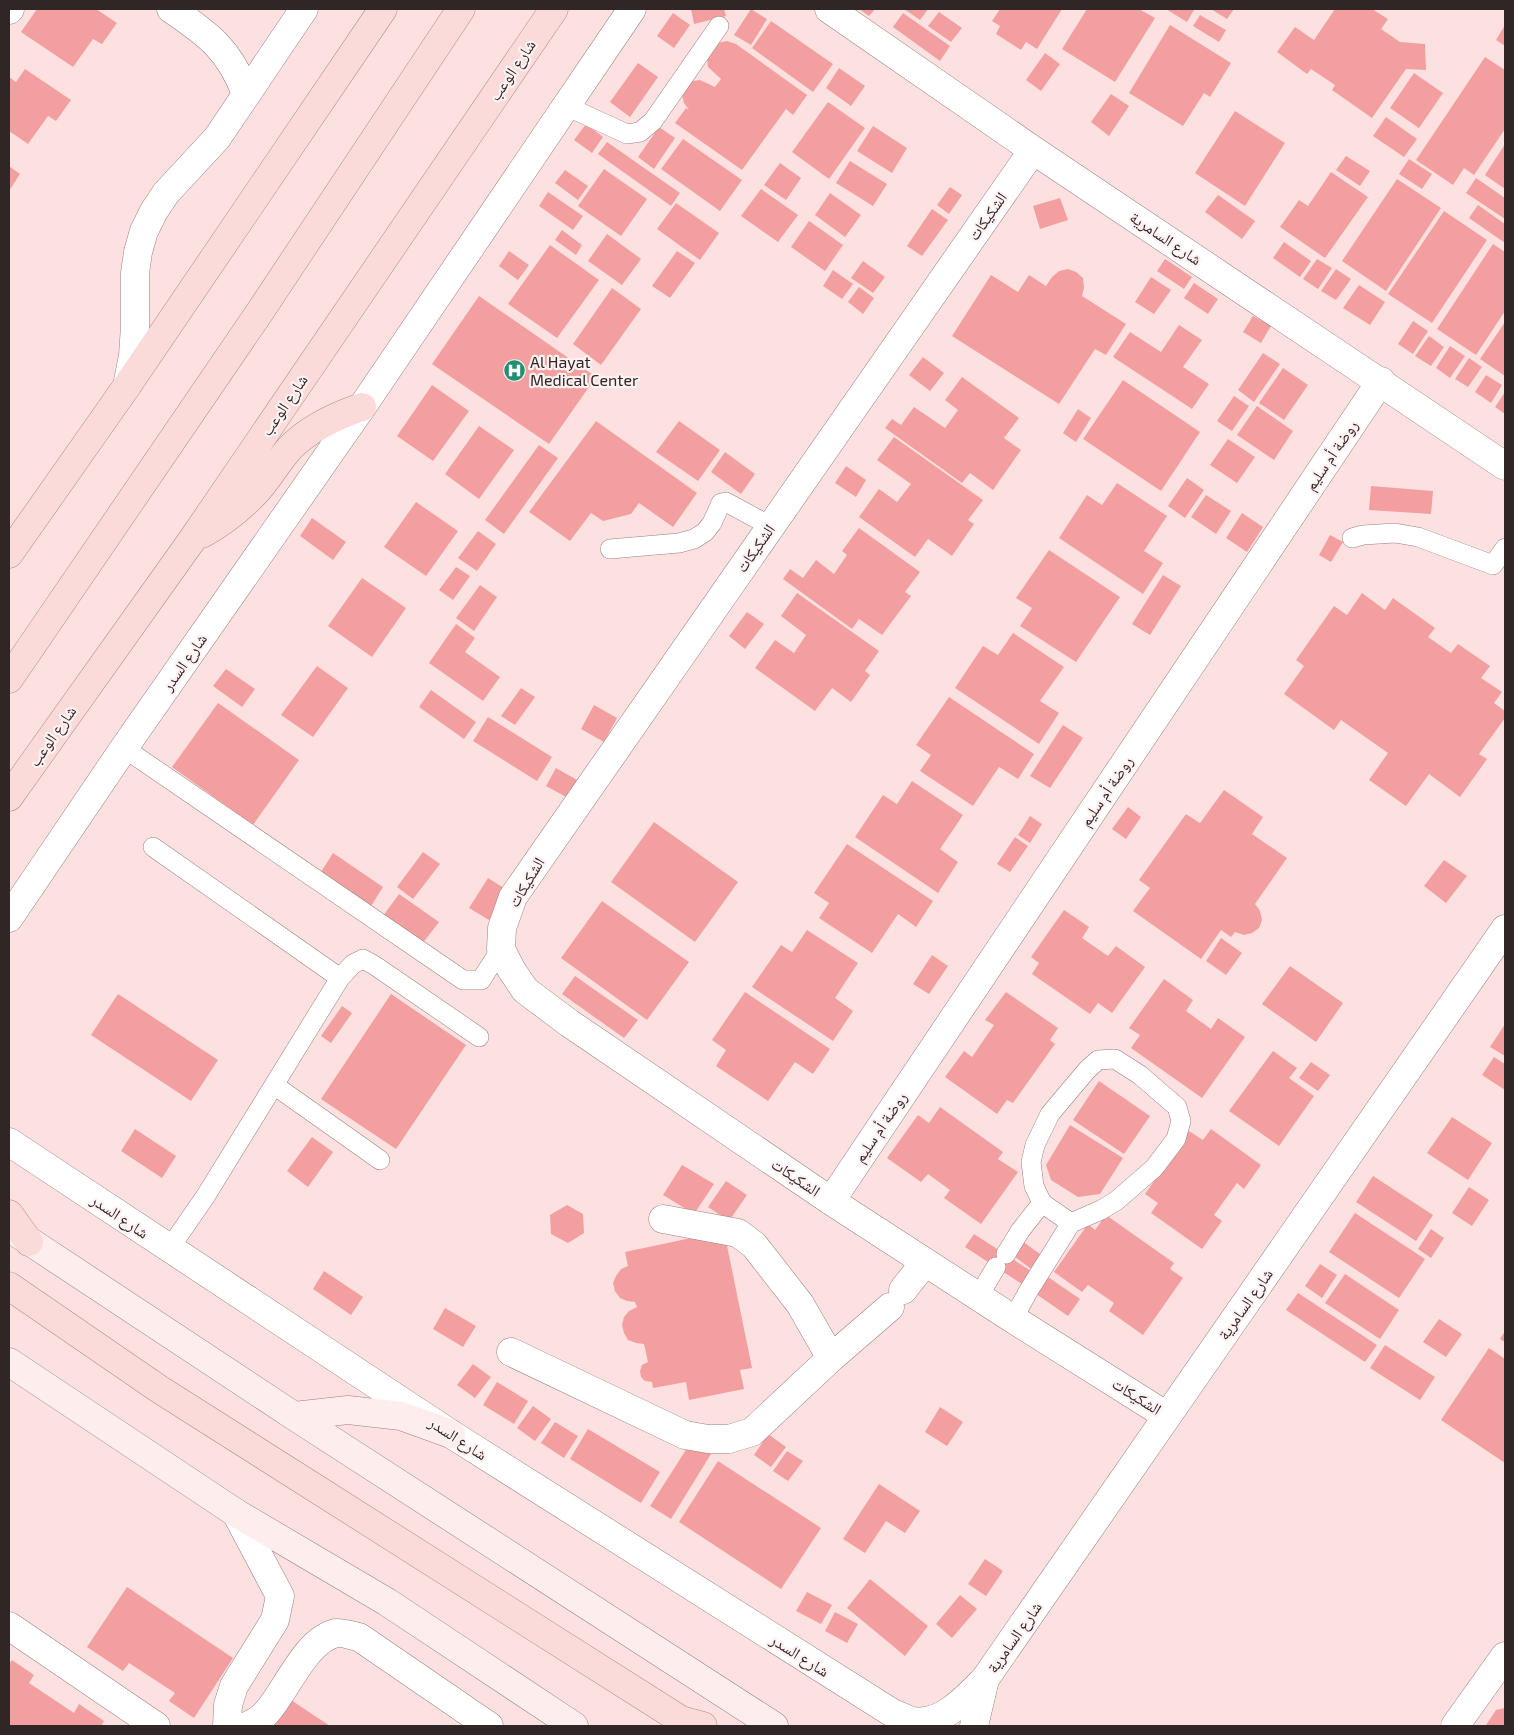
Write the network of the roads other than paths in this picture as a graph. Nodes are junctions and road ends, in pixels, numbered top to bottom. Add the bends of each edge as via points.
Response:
1 (171, 9) edge
2 (304, 9) edge
3 (383, 9) edge
4 (461, 9) edge
5 (554, 9) edge
6 (632, 9) edge
7 (829, 9) edge
8 (719, 26) dead end
9 (246, 94) junction
10 (566, 106) junction
11 (1033, 150) junction
12 (1381, 381) junction
13 (128, 386) junction
14 (362, 407) junction
15 (1505, 466) edge
16 (770, 526) junction
17 (1352, 538) dead end
18 (192, 540) junction
19 (1505, 548) edge
20 (610, 550) dead end
21 (9, 554) edge
22 (1499, 571) edge
23 (9, 679) edge
24 (124, 748) junction
25 (9, 796) edge
26 (153, 847) dead end
27 (9, 918) edge
28 (1505, 929) edge
29 (502, 949) junction
30 (340, 978) junction
31 (479, 1037) dead end
32 (274, 1085) junction
33 (9, 1142) edge
34 (380, 1160) dead end
35 (831, 1201) junction
36 (1042, 1203) junction
37 (9, 1214) edge
38 (663, 1219) dead end
39 (1072, 1223) junction
40 (19, 1234) edge
41 (169, 1249) junction
42 (925, 1262) junction
43 (9, 1286) edge
44 (978, 1296) junction
45 (1013, 1319) junction
46 (511, 1352) dead end
47 (832, 1358) junction
48 (9, 1362) edge
49 (294, 1416) junction
50 (1167, 1416) junction
51 (451, 1434) junction
52 (236, 1513) junction
53 (9, 1626) edge
54 (1505, 1656) edge
55 (985, 1679) junction
56 (903, 1720) edge
57 (156, 1726) edge
58 (227, 1726) edge
59 (247, 1726) edge
60 (489, 1726) edge
61 (574, 1726) edge
62 (703, 1726) edge
63 (774, 1726) edge
64 (974, 1726) edge
65 (1455, 1726) edge

1 - 9 street via 202,30 223,51 233,64
2 - 9 street
3 - 13 main road
4 - 23 main road via 257,316
5 - 18 main road, شارع الوعب
6 - 10 street
7 - 11 street, شارع السامرية
8 - 10 lane via 653,121 640,132 627,134
9 - 13 street via 217,138 166,193 144,231 135,273 135,326
10 - 14 street
11 - 12 street, شارع السامرية
11 - 16 street, الشكيكات
12 - 15 street, شارع السامرية
12 - 35 street, روضة أم سليم
13 - 21 main road
14 - 18 main road via 311,430 290,448 238,510
14 - 24 street, شارع السدر
16 - 20 lane via 721,502 712,523 694,539
16 - 29 street, الشكيكات via 513,897 502,928
17 - 22 lane via 1395,533 1418,537
18 - 25 main road, شارع الوعب
19 - 22 lane
24 - 27 street, شارع السدر
24 - 29 lane via 463,980 481,980
26 - 30 lane
28 - 50 street, شارع السامرية
29 - 35 street, الشكيكات via 525,990
30 - 31 lane via 353,964 363,960
30 - 32 lane
32 - 34 lane
32 - 41 lane
33 - 41 street, شارع السدر
35 - 42 street, الشكيكات
36 - 39 lane
36 - 39 lane via 1034,1186 1031,1162 1035,1144 1050,1114 1098,1060 1115,1059 1140,1075 1177,1107 1180,1121 1176,1138 1154,1168 1116,1201
36 - 44 lane
37 - 40 main road
38 - 47 street via 738,1233 754,1245 800,1304
39 - 45 lane
40 - 49 main road
41 - 51 street, شارع السدر
42 - 44 street, الشكيكات
42 - 47 street via 896,1299
43 - 62 main road via 209,1421 681,1720
44 - 45 street, الشكيكات
45 - 50 street, الشكيكات
46 - 47 street via 685,1436 708,1439 729,1439 752,1432
48 - 52 main road
49 - 51 main road via 348,1410 400,1416
49 - 63 main road
50 - 55 street, شارع السامرية
51 - 56 street, شارع السدر
52 - 58 street via 280,1596 275,1620 234,1686 228,1705
52 - 61 main road via 387,1602
53 - 57 street
54 - 65 street
55 - 56 street, شارع السامرية via 949,1712 926,1721
55 - 64 street, شارع السامرية
59 - 60 street via 266,1713 320,1640 337,1633 359,1637

